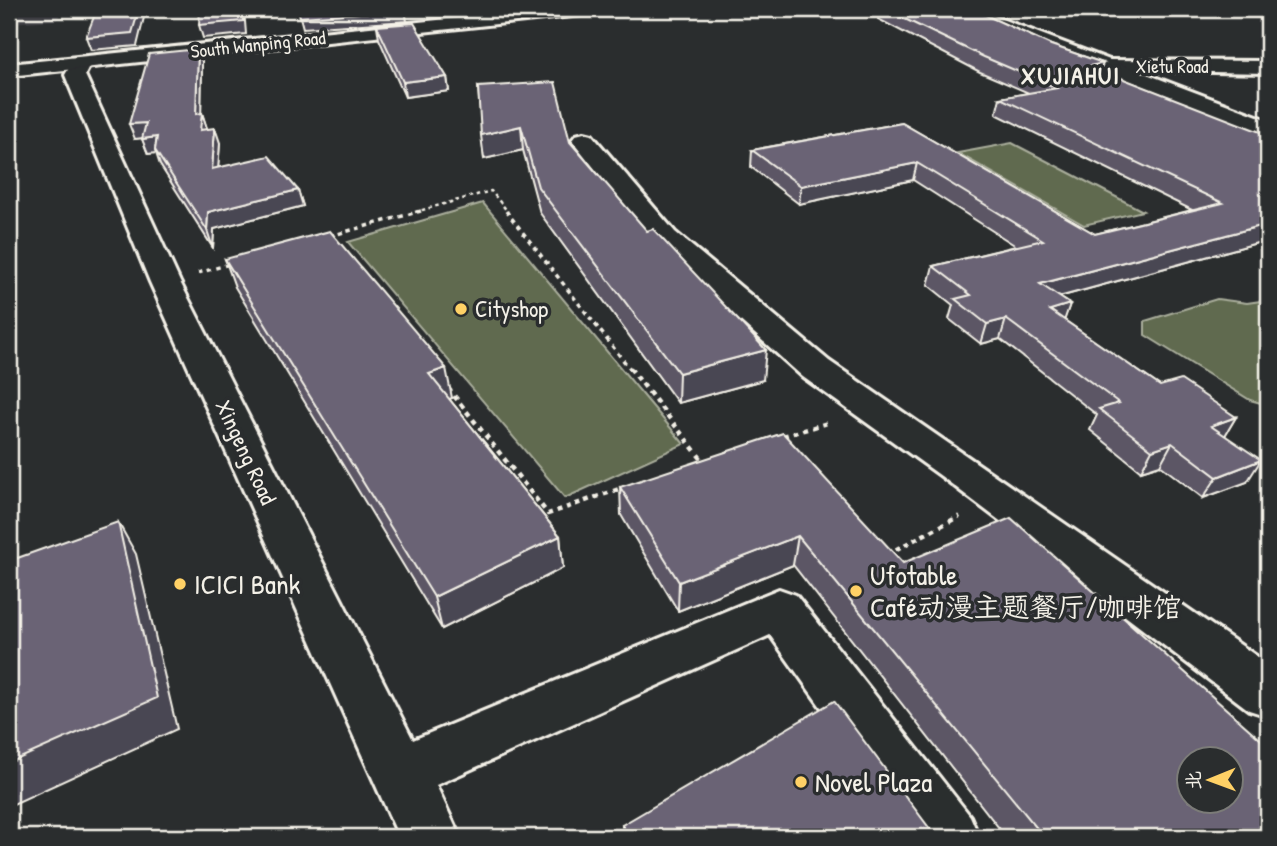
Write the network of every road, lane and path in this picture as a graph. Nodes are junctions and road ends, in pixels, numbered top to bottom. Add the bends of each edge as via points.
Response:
1 (591, 9) edge
2 (961, 9) edge
3 (81, 63) junction
4 (1107, 66) junction
5 (1268, 67) edge
6 (9, 70) edge
7 (1268, 128) edge
8 (584, 140) dead end
9 (337, 247) edge
10 (241, 261) edge
11 (165, 282) junction
12 (447, 386) edge
13 (692, 464) edge
14 (626, 487) edge
15 (966, 514) dead end
16 (877, 559) edge
17 (1268, 693) edge
18 (400, 773) junction
19 (430, 837) edge
20 (949, 837) edge

1 - 3 street, South Wanping Road
2 - 4 street, Xietu Road
3 - 6 street, South Wanping Road
3 - 11 street, Xingeng Road via 75,75
4 - 5 street, Xietu Road
4 - 7 street
8 - 17 street via 665,238 816,369
9 - 13 path via 329,236 491,191 705,460
10 - 11 path
11 - 18 street, Xingeng Road
12 - 14 path via 548,514
15 - 16 path
18 - 19 street, Xingeng Road
18 - 20 street via 779,609

